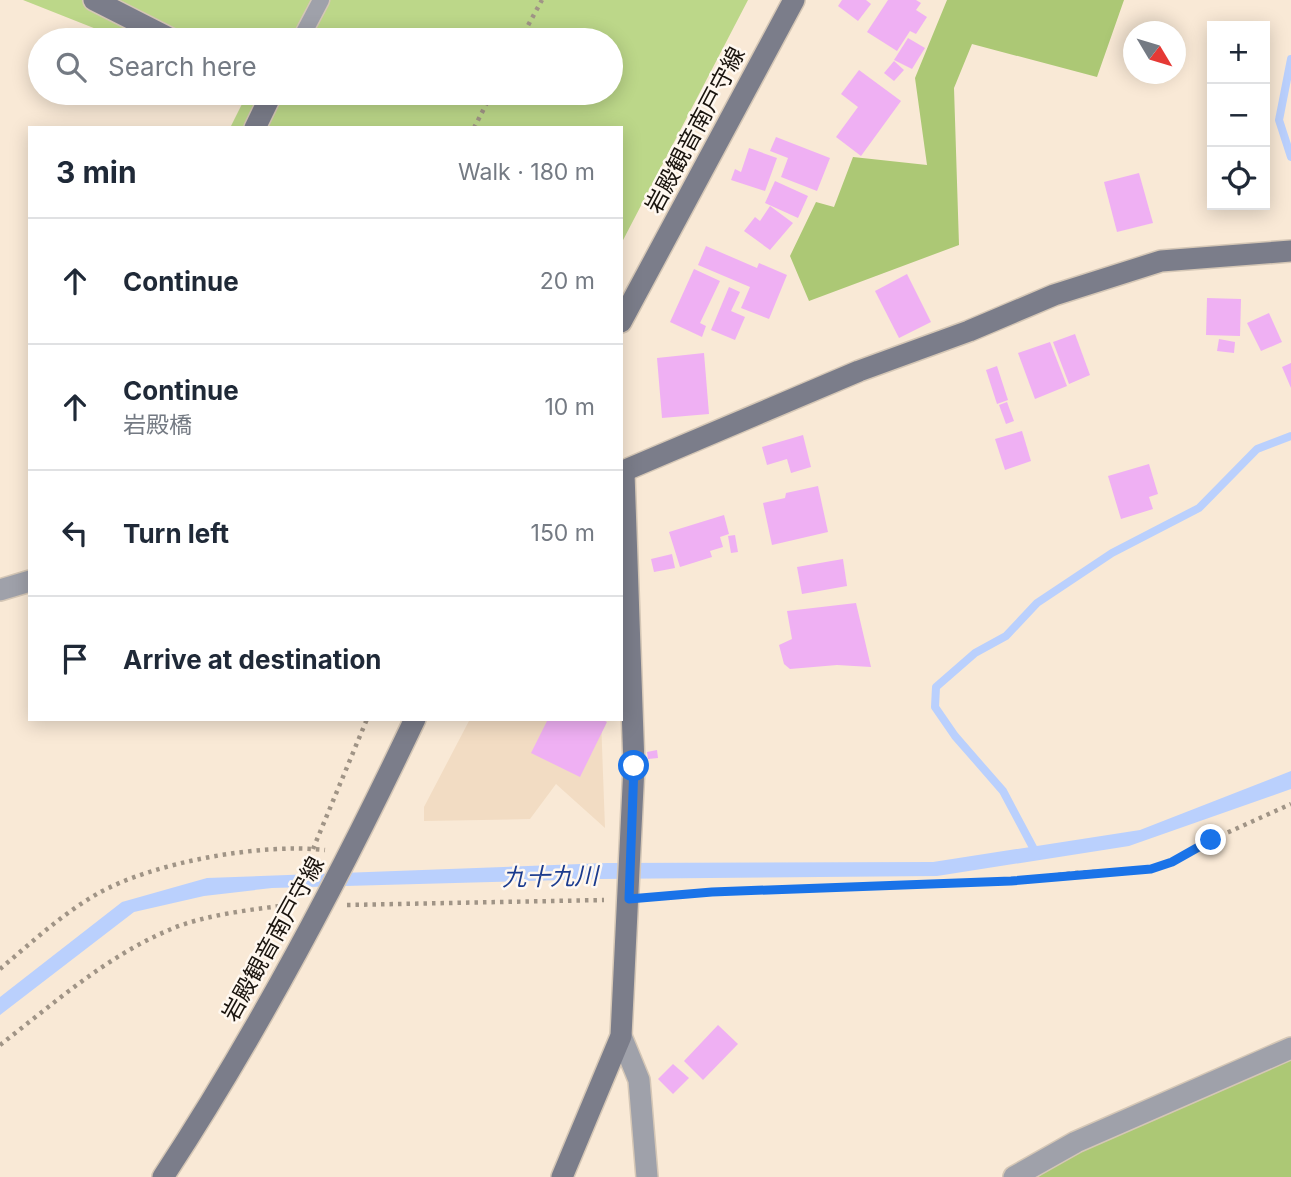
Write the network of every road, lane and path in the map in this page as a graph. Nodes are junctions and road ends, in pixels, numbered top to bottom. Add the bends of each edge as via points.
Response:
1 (94, 0) edge
2 (321, 0) edge
3 (542, 0) edge
4 (794, 0) edge
5 (149, 28) edge
6 (306, 28) edge
7 (527, 28) edge
8 (265, 105) edge
9 (486, 105) edge
10 (255, 126) edge
11 (475, 126) edge
12 (1291, 251) edge
13 (623, 319) edge
14 (623, 473) edge
15 (28, 582) edge
16 (0, 590) edge
17 (366, 721) edge
18 (414, 721) edge
19 (1291, 804) edge
20 (313, 849) junction
21 (325, 850) dead end
22 (629, 899) junction
23 (324, 905) junction
24 (0, 969) edge
25 (621, 1036) junction
26 (0, 1045) edge
27 (1291, 1048) edge
28 (163, 1177) edge
29 (562, 1177) edge
30 (647, 1177) edge
31 (1014, 1177) edge

1 - 5 street
2 - 6 lane
3 - 7 path
4 - 13 street, 岩殿観音南戸守線
8 - 10 street
9 - 11 path
12 - 14 street via 1161,261 1054,295 859,371
14 - 22 street via 634,766
15 - 16 street
17 - 20 path
18 - 23 street, 岩殿観音南戸守線
19 - 22 path via 1151,869 1011,881
20 - 21 path
20 - 24 path via 222,853 138,877 73,909
22 - 23 path
22 - 25 street
23 - 26 path via 296,904 237,913 170,929 91,975
23 - 28 street, 岩殿観音南戸守線 via 212,1102
25 - 29 street
25 - 30 street via 639,1080
27 - 31 street via 1076,1142

